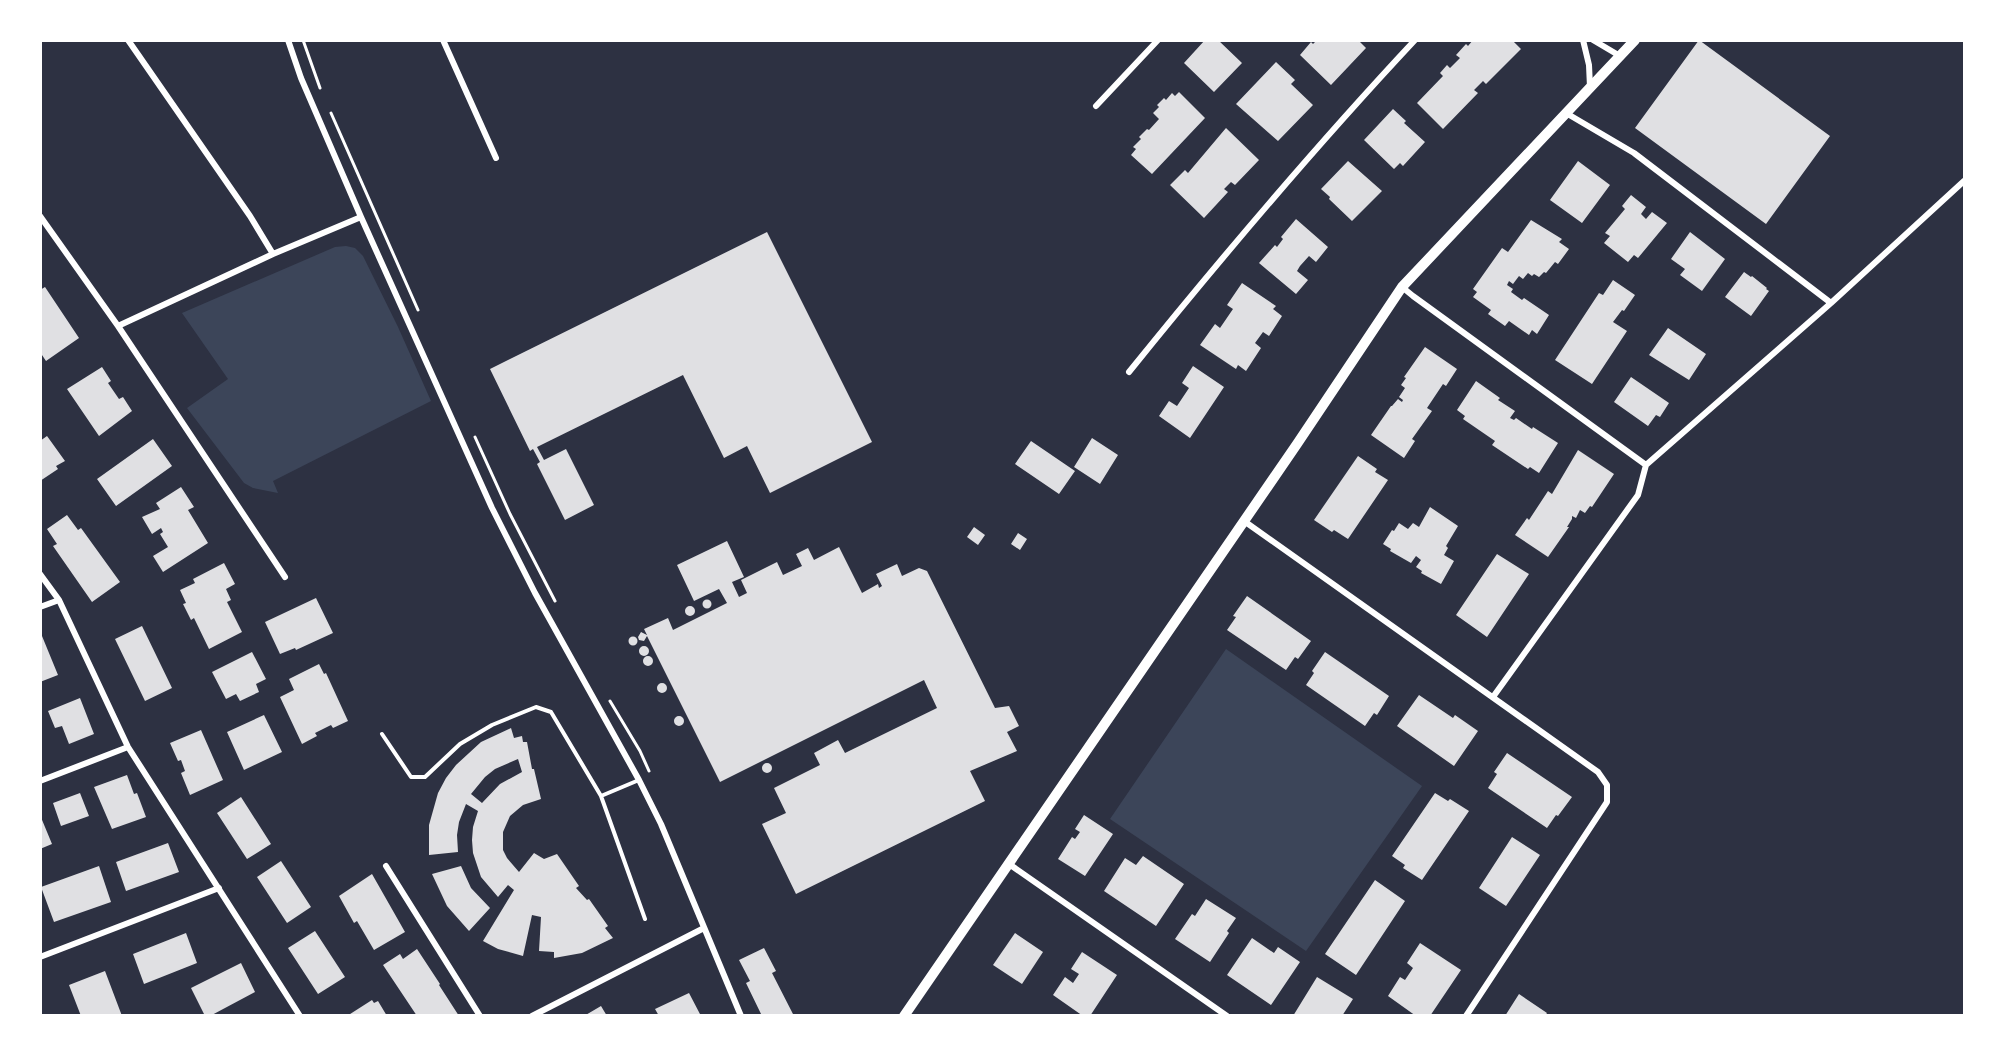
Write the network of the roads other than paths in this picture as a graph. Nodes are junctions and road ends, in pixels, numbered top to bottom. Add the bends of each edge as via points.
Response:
1 (128, 40) edge
2 (288, 40) edge
3 (443, 40) edge
4 (1158, 40) edge
5 (1415, 40) edge
6 (1583, 40) edge
7 (1593, 40) edge
8 (1635, 40) edge
9 (1620, 56) junction
10 (1590, 88) junction
11 (1096, 106) dead end
12 (1566, 113) junction
13 (496, 158) dead end
14 (1965, 181) edge
15 (40, 216) edge
16 (361, 217) junction
17 (273, 254) junction
18 (1402, 286) junction
19 (1831, 303) junction
20 (118, 326) junction
21 (1129, 372) dead end
22 (1646, 465) junction
23 (1244, 521) junction
24 (40, 574) edge
25 (285, 577) dead end
26 (59, 600) junction
27 (40, 607) edge
28 (1493, 698) junction
29 (382, 734) dead end
30 (128, 747) junction
31 (639, 780) junction
32 (40, 781) edge
33 (601, 796) junction
34 (1009, 864) junction
35 (386, 866) dead end
36 (219, 888) junction
37 (645, 919) dead end
38 (704, 928) junction
39 (40, 957) edge
40 (300, 1016) edge
41 (480, 1016) edge
42 (532, 1016) edge
43 (741, 1016) edge
44 (904, 1016) edge
45 (1227, 1016) edge
46 (1466, 1016) edge

1 - 17 street
2 - 16 street
3 - 13 street
4 - 11 street
5 - 21 street via 1232,245
6 - 10 street
7 - 9 street
8 - 9 street
9 - 10 street
10 - 12 street
12 - 18 street
12 - 19 street via 1634,153
14 - 19 street
15 - 20 street
16 - 17 street
16 - 31 street via 492,508
17 - 20 street
18 - 22 street
18 - 23 street
19 - 22 street
20 - 25 street
22 - 28 street via 1638,495
23 - 28 street
23 - 34 street
24 - 26 street
26 - 27 street
26 - 30 street
28 - 46 street via 1598,772 1607,785 1607,802
29 - 33 lane via 411,777 425,777 460,744 492,725 536,707 551,712
30 - 32 street
30 - 36 street
31 - 33 lane
31 - 38 street
33 - 37 lane
34 - 44 street
34 - 45 street
35 - 41 street
36 - 39 street
36 - 40 street
38 - 42 street
38 - 43 street

